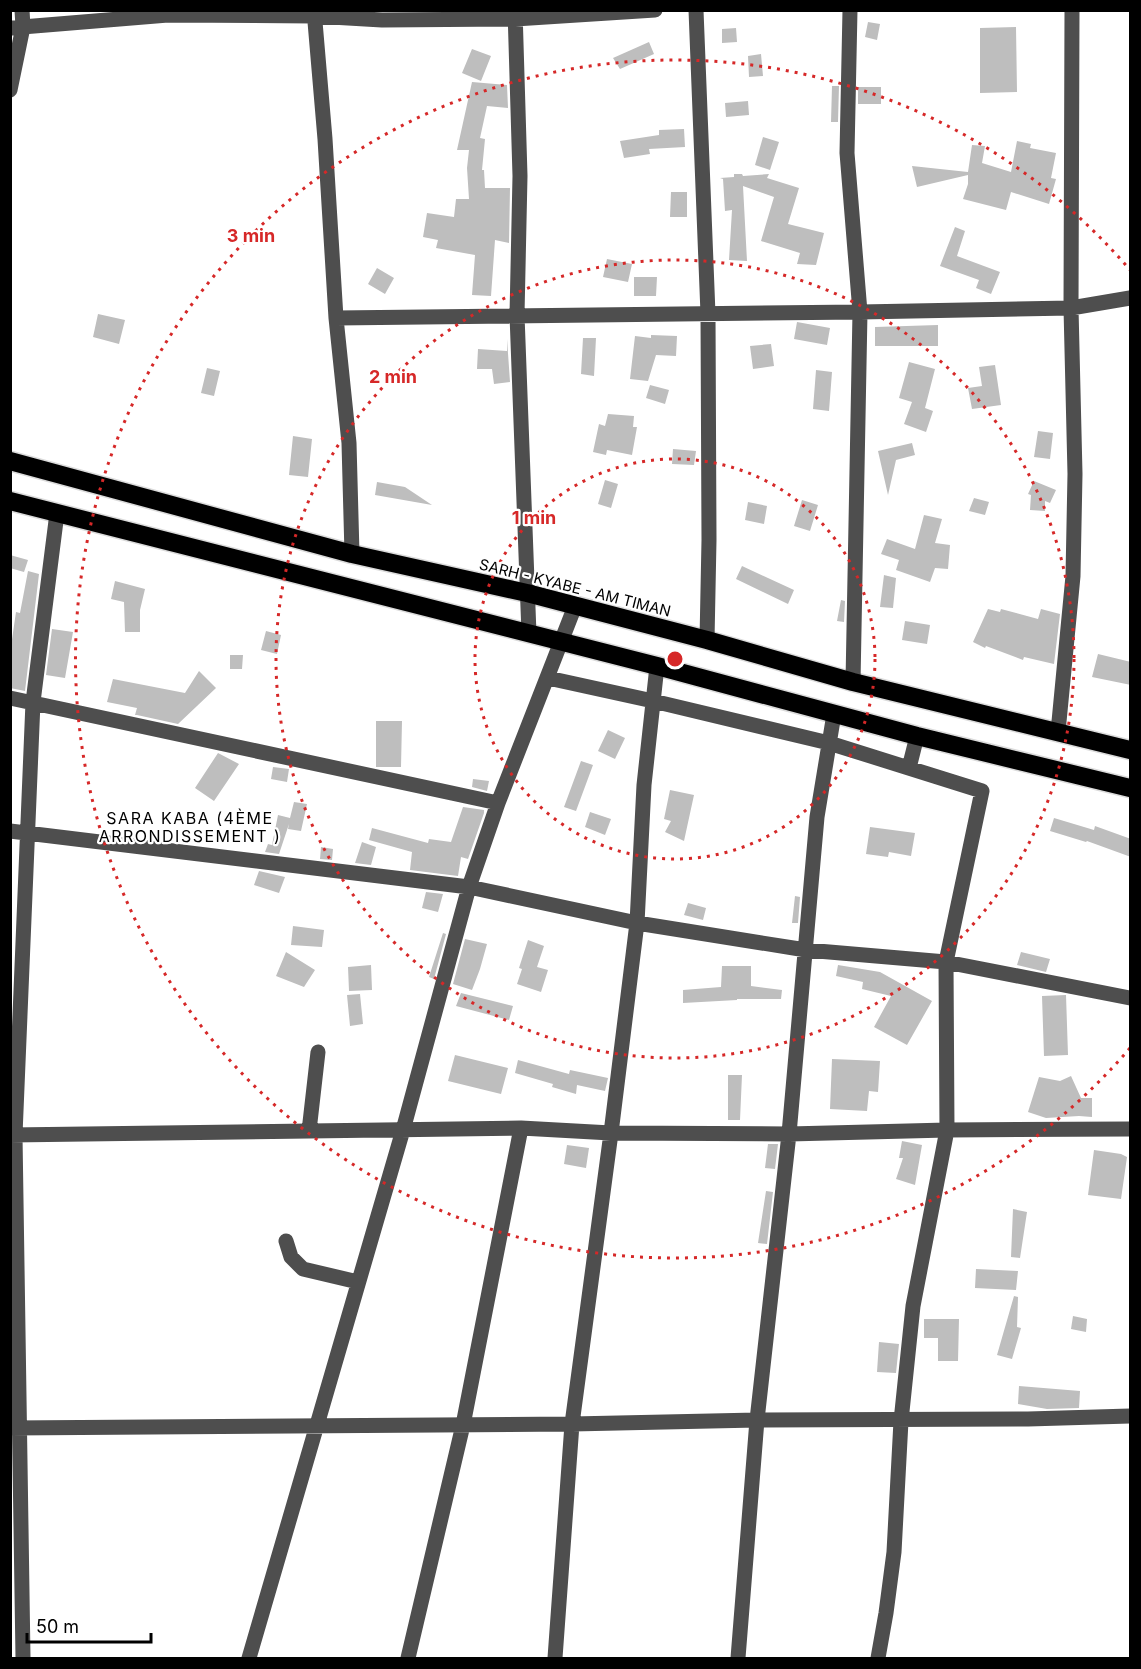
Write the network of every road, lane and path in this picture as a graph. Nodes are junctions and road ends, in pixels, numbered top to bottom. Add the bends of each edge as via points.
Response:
1 (22, 10) edge
2 (655, 10) edge
3 (696, 10) edge
4 (850, 10) edge
5 (1072, 10) edge
6 (314, 13) edge
7 (515, 15) edge
8 (17, 27) edge
9 (10, 90) edge
10 (1131, 298) edge
11 (1071, 308) junction
12 (860, 312) junction
13 (708, 314) junction
14 (517, 315) junction
15 (336, 318) junction
16 (10, 461) edge
17 (10, 501) edge
18 (57, 513) junction
19 (352, 554) junction
20 (528, 593) junction
21 (575, 606) junction
22 (529, 634) junction
23 (707, 640) junction
24 (562, 643) junction
25 (657, 666) junction
26 (548, 678) junction
27 (853, 682) junction
28 (10, 698) edge
29 (653, 701) junction
30 (33, 702) junction
31 (834, 714) junction
32 (1058, 732) junction
33 (917, 736) junction
34 (829, 743) junction
35 (1131, 750) edge
36 (909, 768) junction
37 (1131, 788) edge
38 (498, 803) junction
39 (10, 831) edge
40 (26, 832) junction
41 (469, 886) junction
42 (637, 922) junction
43 (806, 950) junction
44 (946, 962) junction
45 (1131, 998) edge
46 (318, 1052) dead end
47 (521, 1128) junction
48 (1131, 1129) edge
49 (403, 1130) junction
50 (947, 1130) junction
51 (309, 1131) junction
52 (611, 1133) junction
53 (789, 1134) junction
54 (13, 1136) edge
55 (286, 1241) dead end
56 (358, 1282) junction
57 (1131, 1416) edge
58 (757, 1420) junction
59 (901, 1420) junction
60 (572, 1424) junction
61 (316, 1425) junction
62 (463, 1425) junction
63 (14, 1428) edge
64 (23, 1659) edge
65 (249, 1659) edge
66 (408, 1659) edge
67 (555, 1659) edge
68 (738, 1659) edge
69 (878, 1659) edge

1 - 8 street
2 - 7 street
3 - 13 street
4 - 12 street via 847,153
5 - 11 street
6 - 7 street via 382,20
6 - 8 street via 168,15
6 - 15 street
7 - 14 street via 520,176
8 - 9 street
10 - 11 street
11 - 12 street
11 - 32 street via 1073,576
12 - 13 street
12 - 27 street
13 - 14 street
13 - 23 street
14 - 15 street
14 - 20 street
15 - 19 street via 349,443
16 - 19 highway, SARH - KYABE - AM TIMAN
17 - 18 highway
18 - 22 highway
18 - 30 street
19 - 20 highway, SARH - KYABE - AM TIMAN
20 - 21 highway, SARH - KYABE - AM TIMAN
20 - 22 street
21 - 23 highway, SARH - KYABE - AM TIMAN
21 - 24 street
22 - 24 highway
23 - 27 highway, SARH - KYABE - AM TIMAN
24 - 25 highway
24 - 26 street
25 - 29 street
25 - 31 highway
26 - 29 street
26 - 38 street
27 - 32 highway, SARH - KYABE - AM TIMAN
28 - 30 street
29 - 34 street
29 - 42 street
30 - 38 street
30 - 40 street
31 - 33 highway
31 - 34 street
32 - 35 highway, SARH - KYABE - AM TIMAN
33 - 36 street
33 - 37 highway
34 - 36 street
34 - 43 street via 817,817
36 - 44 street via 982,791
38 - 41 street
39 - 40 street
40 - 41 street
40 - 54 street
41 - 42 street
41 - 49 street
42 - 43 street
42 - 52 street
43 - 44 street
43 - 53 street
44 - 45 street
44 - 50 street
46 - 51 street
47 - 49 street
47 - 52 street
47 - 62 street
48 - 50 street
49 - 51 street
49 - 56 street
50 - 53 street
50 - 59 street via 913,1306
51 - 54 street
52 - 53 street
52 - 60 street
53 - 58 street
54 - 63 street
55 - 56 street via 291,1257 303,1269
56 - 61 street
57 - 59 street
58 - 59 street
58 - 60 street
58 - 68 street
59 - 69 street via 894,1551
60 - 62 street
60 - 67 street
61 - 62 street
61 - 63 street
61 - 65 street
62 - 66 street
63 - 64 street

